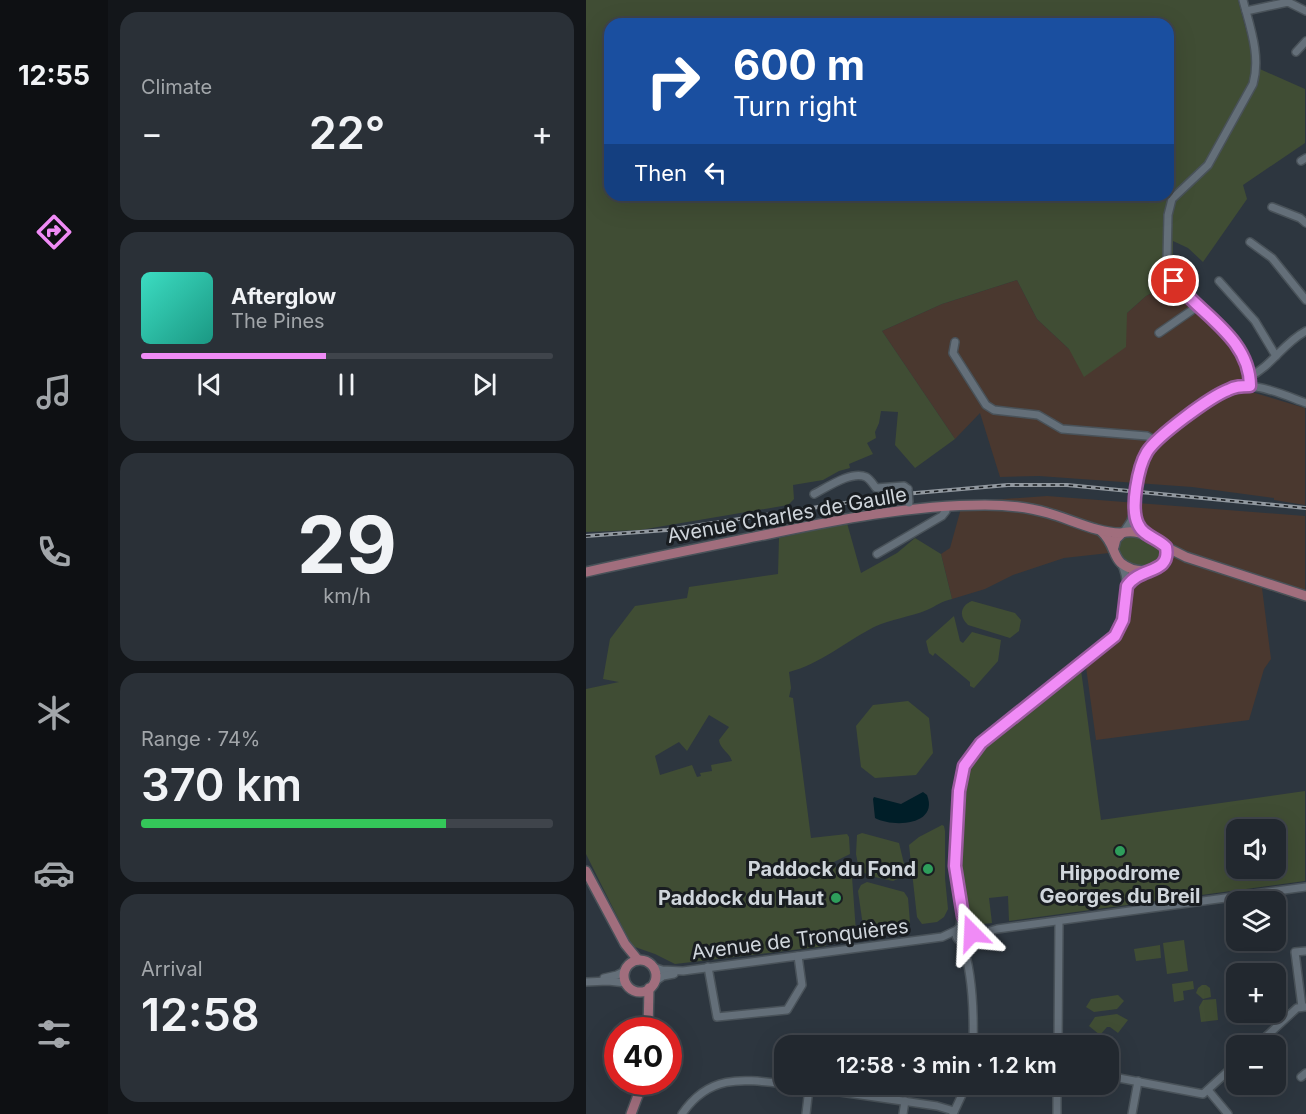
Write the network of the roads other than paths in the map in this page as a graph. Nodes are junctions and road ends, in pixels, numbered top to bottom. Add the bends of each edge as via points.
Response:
1 (1243, 0) edge
2 (1289, 1) edge
3 (1246, 11) junction
4 (1306, 11) edge
5 (1306, 41) edge
6 (1296, 52) dead end
7 (1174, 197) edge
8 (1172, 201) edge
9 (1272, 207) dead end
10 (1306, 223) edge
11 (1250, 242) dead end
12 (1219, 281) dead end
13 (1306, 300) edge
14 (1198, 306) junction
15 (1306, 331) edge
16 (1159, 333) dead end
17 (955, 342) dead end
18 (1276, 356) junction
19 (1249, 377) junction
20 (1250, 386) junction
21 (1306, 403) edge
22 (1156, 441) junction
23 (814, 494) dead end
24 (911, 507) junction
25 (946, 508) junction
26 (1135, 512) junction
27 (1100, 531) junction
28 (1122, 533) junction
29 (1147, 535) junction
30 (1114, 547) junction
31 (1166, 547) junction
32 (877, 554) dead end
33 (1186, 557) junction
34 (1164, 562) junction
35 (1121, 563) junction
36 (1145, 571) junction
37 (586, 572) edge
38 (1127, 586) junction
39 (1306, 596) edge
40 (586, 871) edge
41 (957, 885) junction
42 (1306, 887) edge
43 (607, 912) junction
44 (1059, 921) junction
45 (958, 928) junction
46 (967, 935) junction
47 (942, 937) junction
48 (1306, 951) edge
49 (798, 956) junction
50 (638, 960) junction
51 (708, 967) junction
52 (626, 969) junction
53 (657, 969) junction
54 (683, 971) junction
55 (589, 982) edge
56 (626, 983) junction
57 (652, 985) junction
58 (638, 992) junction
59 (1304, 1007) edge
60 (646, 1017) edge
61 (649, 1017) edge
62 (973, 1035) edge
63 (1058, 1035) edge
64 (1268, 1035) edge
65 (1226, 1074) edge
66 (1119, 1078) edge
67 (1138, 1082) junction
68 (774, 1083) edge
69 (1208, 1090) junction
70 (638, 1095) edge
71 (808, 1095) edge
72 (861, 1095) edge
73 (962, 1095) edge
74 (1057, 1095) edge
75 (906, 1101) junction
76 (954, 1113) edge
77 (631, 1114) edge
78 (682, 1114) edge
79 (806, 1114) edge
80 (903, 1114) edge
81 (1057, 1114) edge
82 (1132, 1114) edge
83 (1228, 1114) edge

1 - 3 street
2 - 3 street
2 - 4 street
3 - 7 street via 1255,54 1253,84 1208,165
5 - 6 street
8 - 14 street via 1167,259 1171,276
9 - 10 street
11 - 13 street via 1272,258
12 - 18 street via 1255,321
14 - 16 street
14 - 19 street via 1233,341
15 - 18 street
17 - 22 street via 953,353 986,405 994,410 1038,415 1062,429 1147,436
18 - 19 street
19 - 20 street
20 - 21 street
20 - 22 street via 1220,393
22 - 26 street, bridge via 1142,461
23 - 24 street, bridge via 859,475 868,477 876,488 904,486
24 - 25 main road, Avenue Charles de Gaulle
24 - 37 main road, Avenue Charles de Gaulle
25 - 27 main road, Avenue Charles de Gaulle via 1025,508
25 - 32 street via 942,516
26 - 28 street
26 - 29 street
27 - 28 main road, Avenue Charles de Gaulle
27 - 30 main road
28 - 29 main road via 1135,531
28 - 30 main road
29 - 31 main road
30 - 35 main road
31 - 33 main road
31 - 34 main road
33 - 34 main road
33 - 39 main road
34 - 36 main road via 1157,569
35 - 36 main road
35 - 38 street
36 - 38 street
38 - 41 street via 1123,620 1115,636 981,743 964,766 959,791
40 - 43 main road
41 - 45 street
41 - 46 street
42 - 44 street, Avenue de Tronquières
43 - 50 main road
43 - 52 main road via 624,950
44 - 46 street, Avenue de Tronquières
44 - 63 street
45 - 46 street
45 - 46 street
45 - 47 street, Avenue de Tronquières
46 - 47 street, Avenue de Tronquières
46 - 62 street
47 - 49 street, Avenue de Tronquières
48 - 59 street via 1295,952
49 - 51 street, Avenue de Tronquières
49 - 51 street via 802,985 787,1010 717,1017
50 - 52 main road
50 - 53 main road
51 - 54 street, Avenue de Tronquières
52 - 55 street
52 - 56 main road
53 - 54 street, Avenue de Tronquières
53 - 57 main road
54 - 57 street via 663,976
55 - 56 street
56 - 58 main road
57 - 58 main road
57 - 61 main road
58 - 60 main road
59 - 64 street via 1297,1008
65 - 69 street
66 - 67 street
67 - 69 street via 1203,1094
67 - 82 street
68 - 78 street via 747,1079 722,1083 703,1092
69 - 83 street
70 - 77 main road
71 - 79 street
72 - 75 street
73 - 76 street
74 - 81 street
75 - 76 street
75 - 80 street

